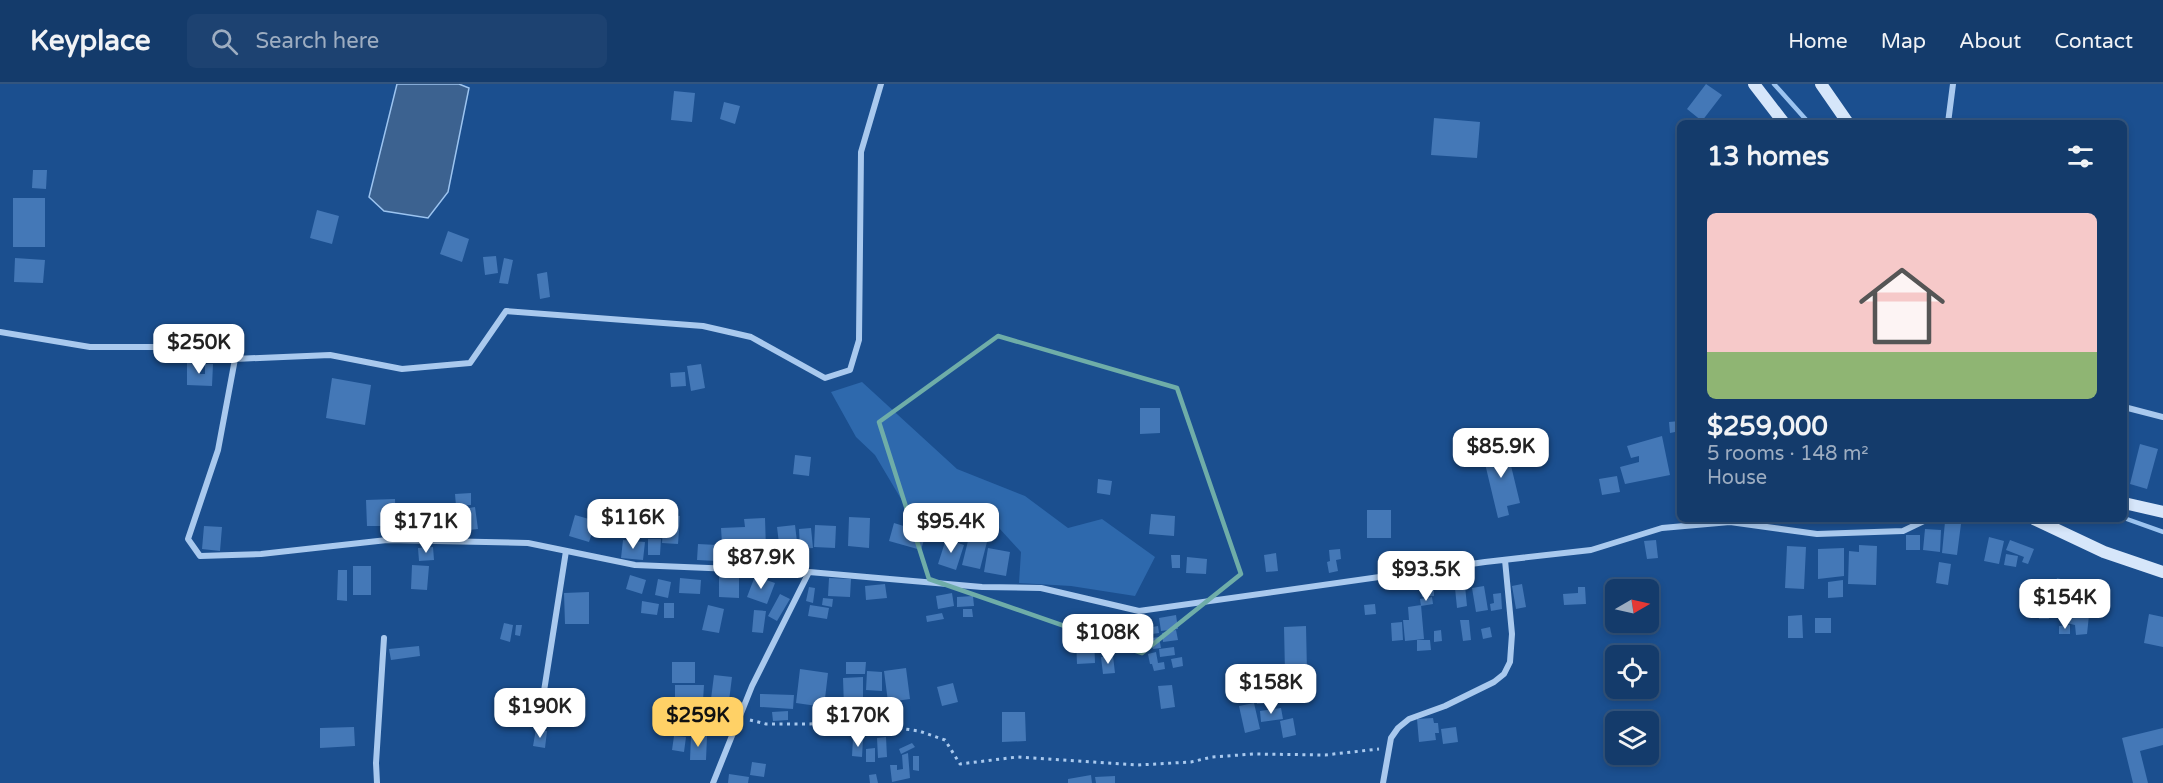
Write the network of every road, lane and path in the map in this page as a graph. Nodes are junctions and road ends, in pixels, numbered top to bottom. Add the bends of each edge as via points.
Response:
1 (880, 84) edge
2 (1754, 84) edge
3 (1821, 84) edge
4 (1953, 84) edge
5 (1782, 120) edge
6 (1846, 120) edge
7 (1948, 120) edge
8 (0, 332) edge
9 (235, 359) junction
10 (2127, 408) edge
11 (2163, 417) edge
12 (2127, 504) edge
13 (2163, 512) edge
14 (1730, 522) edge
15 (1730, 522) edge
16 (1922, 522) edge
17 (2040, 522) edge
18 (566, 551) junction
19 (1505, 560) junction
20 (809, 572) junction
21 (2163, 572) edge
22 (384, 638) dead end
23 (544, 691) dead end
24 (739, 717) junction
25 (1389, 747) junction
26 (377, 783) edge
27 (712, 783) edge
28 (1383, 783) edge

1 - 9 street via 861,152 860,340 850,370 825,378 751,338 703,326 506,311 470,363 402,369 330,355
2 - 5 main road
3 - 6 main road
4 - 7 street
8 - 9 street via 90,347 204,347
9 - 18 street via 218,450 188,539 200,556 261,554 387,540 528,543
10 - 11 street
12 - 13 main road
14 - 16 street via 1828,533 1903,531
15 - 19 street via 1662,528 1591,550
17 - 21 main road via 2104,552
18 - 20 street via 635,565
18 - 23 street
19 - 20 street via 1140,612 1041,588 982,587
19 - 25 street via 1512,634 1510,662 1504,674 1445,706 1409,719 1398,728
20 - 24 street
22 - 26 street
24 - 25 path via 766,724 850,721 920,731 945,740 960,764 1017,757 1118,765 1177,764 1212,757 1325,755
24 - 27 street
25 - 28 street

